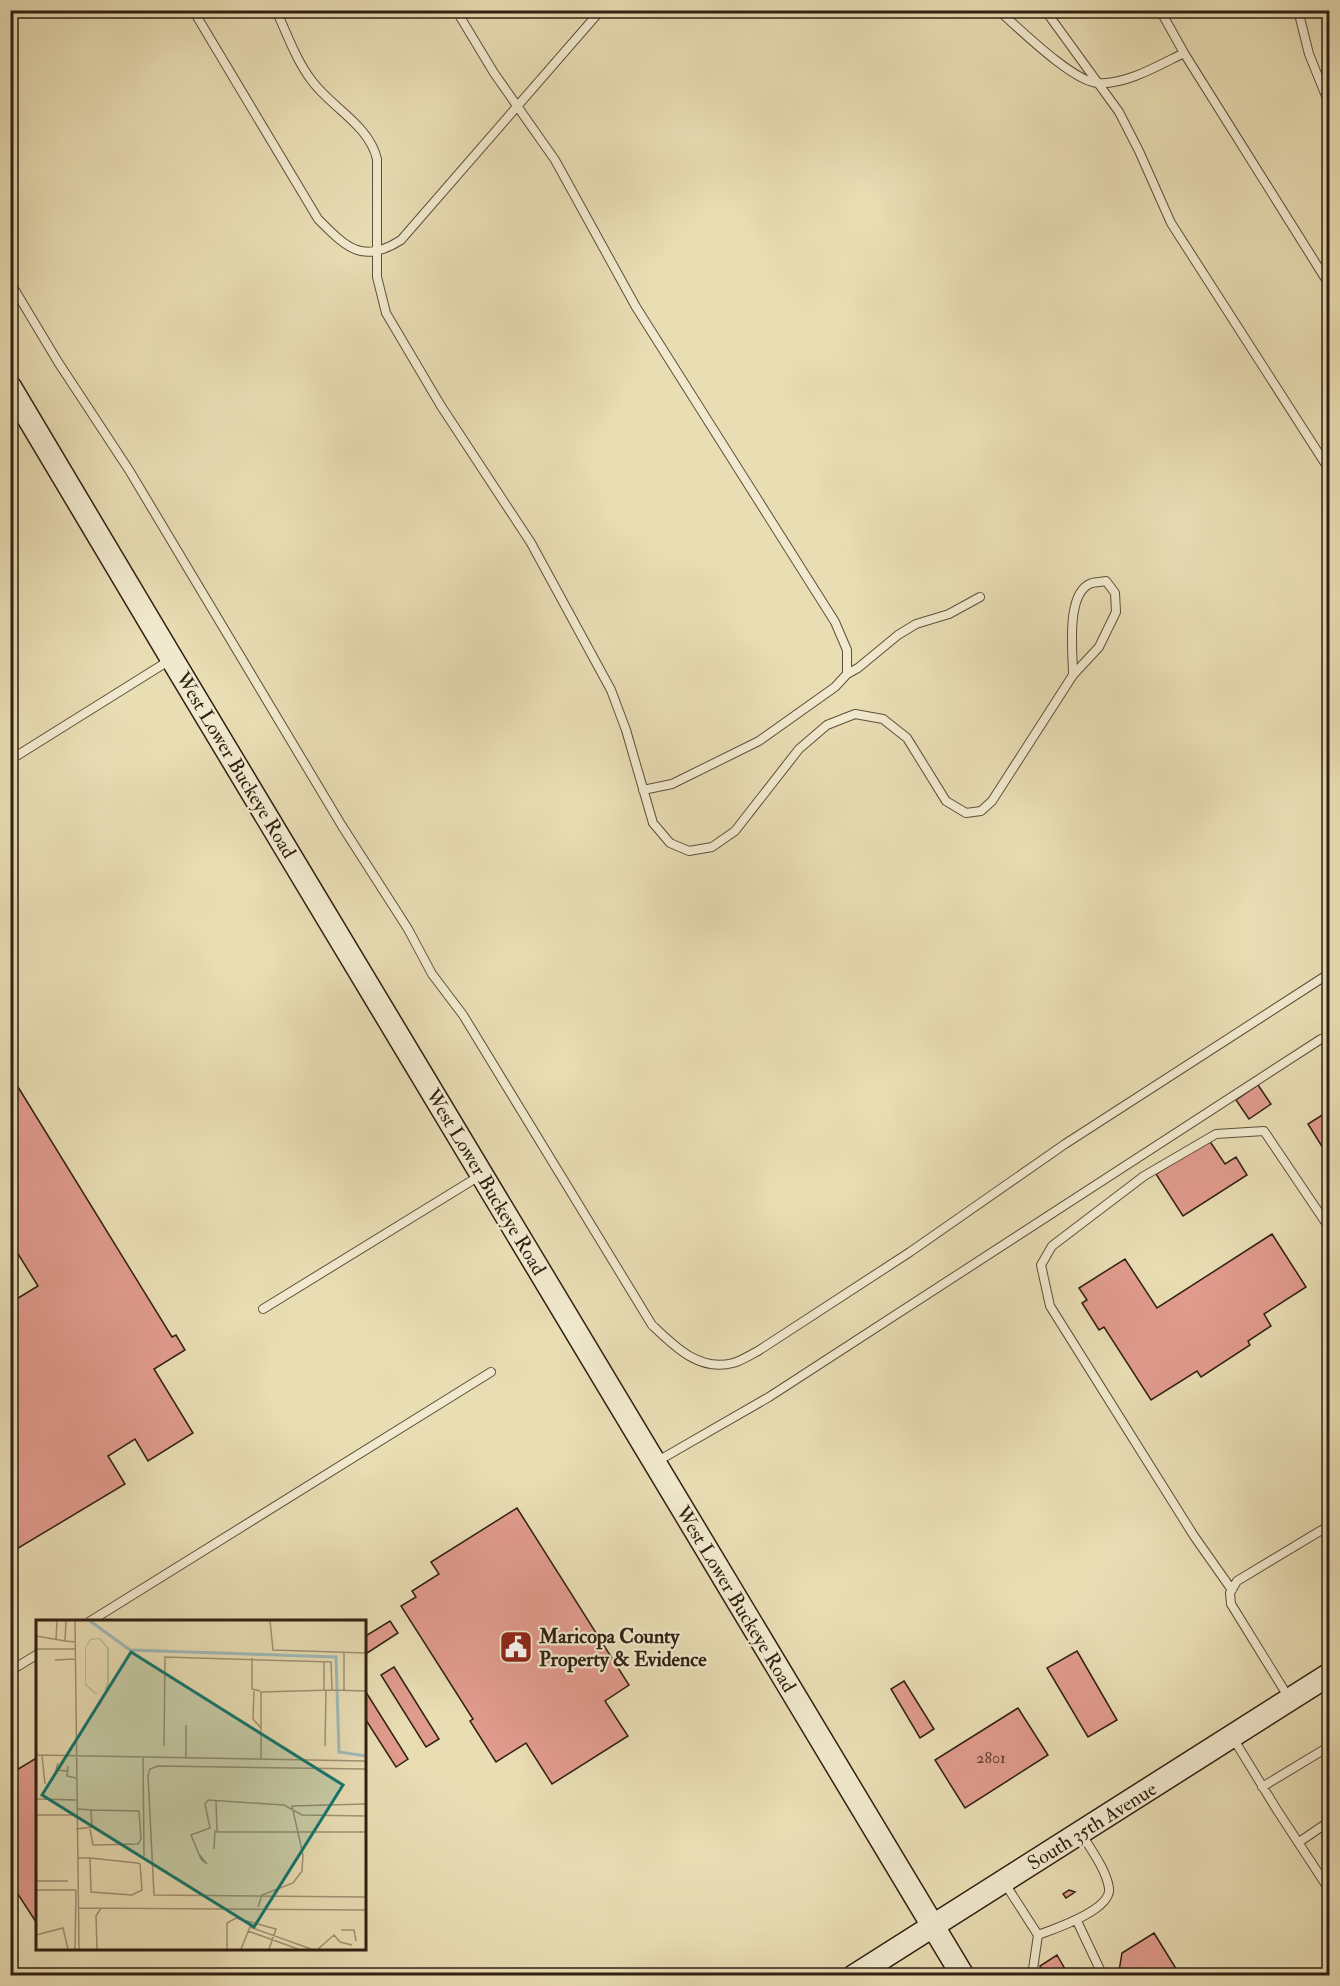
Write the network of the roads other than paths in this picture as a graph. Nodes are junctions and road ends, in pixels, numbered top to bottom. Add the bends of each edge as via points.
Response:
1 (193, 10) edge
2 (276, 10) edge
3 (456, 10) edge
4 (601, 10) edge
5 (998, 10) edge
6 (1044, 10) edge
7 (1160, 10) edge
8 (1298, 10) edge
9 (1184, 53) junction
10 (1098, 83) junction
11 (1329, 106) edge
12 (518, 107) junction
13 (378, 250) junction
14 (10, 282) edge
15 (1329, 286) edge
16 (10, 387) edge
17 (1329, 471) edge
18 (980, 597) dead end
19 (172, 659) junction
20 (847, 674) junction
21 (1073, 675) junction
22 (10, 760) edge
23 (643, 790) junction
24 (1329, 973) edge
25 (1321, 1039) dead end
26 (482, 1174) junction
27 (1329, 1229) edge
28 (263, 1309) dead end
29 (491, 1371) dead end
30 (655, 1463) junction
31 (1329, 1525) edge
32 (1232, 1590) junction
33 (92, 1620) edge
34 (36, 1655) edge
35 (10, 1671) edge
36 (1329, 1674) edge
37 (1290, 1700) junction
38 (1232, 1737) junction
39 (1329, 1746) edge
40 (1262, 1787) junction
41 (1329, 1821) edge
42 (1081, 1833) junction
43 (1299, 1842) junction
44 (1003, 1882) junction
45 (1329, 1891) edge
46 (1077, 1921) junction
47 (933, 1926) junction
48 (1038, 1935) junction
49 (854, 1976) edge
50 (963, 1976) edge
51 (1032, 1976) edge
52 (1103, 1976) edge

1 - 13 lane via 318,219 342,244 362,252
2 - 13 lane via 313,82 374,146
3 - 12 lane
4 - 12 lane
5 - 10 lane via 1070,72
6 - 10 lane
7 - 9 lane
8 - 11 lane via 1309,54
9 - 10 lane via 1136,77
9 - 15 lane
10 - 17 lane via 1119,112 1171,223
12 - 13 lane via 401,240 386,250
12 - 20 lane via 555,160 636,308 835,622 847,650
13 - 23 lane via 377,277 386,313 441,406 531,543 611,690
14 - 24 lane via 129,470 432,974 463,1015 652,1324 677,1349 706,1365 732,1363 758,1351 1065,1144
16 - 19 main road, West Lower Buckeye Road
18 - 20 lane via 949,614 916,624
19 - 22 lane
19 - 26 main road, West Lower Buckeye Road
20 - 23 lane via 835,687 759,741 672,784
21 - 21 lane via 1099,647 1116,612 1115,593 1106,581 1090,583 1079,594 1072,610
21 - 23 lane via 992,801 981,811 966,813 946,801 907,738 883,719 855,714 827,725 799,748 735,831 712,847 689,851 670,843 653,823
25 - 30 lane via 769,1397
26 - 28 lane
26 - 30 main road, West Lower Buckeye Road
27 - 32 lane via 1264,1131 1216,1134 1135,1183 1052,1246 1041,1265 1050,1306
29 - 33 lane
30 - 47 main road, West Lower Buckeye Road
31 - 32 lane via 1237,1581
32 - 37 lane via 1231,1604
34 - 35 lane
36 - 37 main road, South 35th Avenue
37 - 38 main road, South 35th Avenue
38 - 40 lane
38 - 42 main road, South 35th Avenue
39 - 40 lane
40 - 43 lane
41 - 43 lane
42 - 44 main road, South 35th Avenue
42 - 46 lane via 1109,1889 1107,1899
43 - 45 lane
44 - 47 main road, South 35th Avenue
44 - 48 lane
46 - 48 lane
46 - 52 lane
47 - 49 main road, South 35th Avenue
47 - 50 main road, West Lower Buckeye Road
48 - 51 lane

